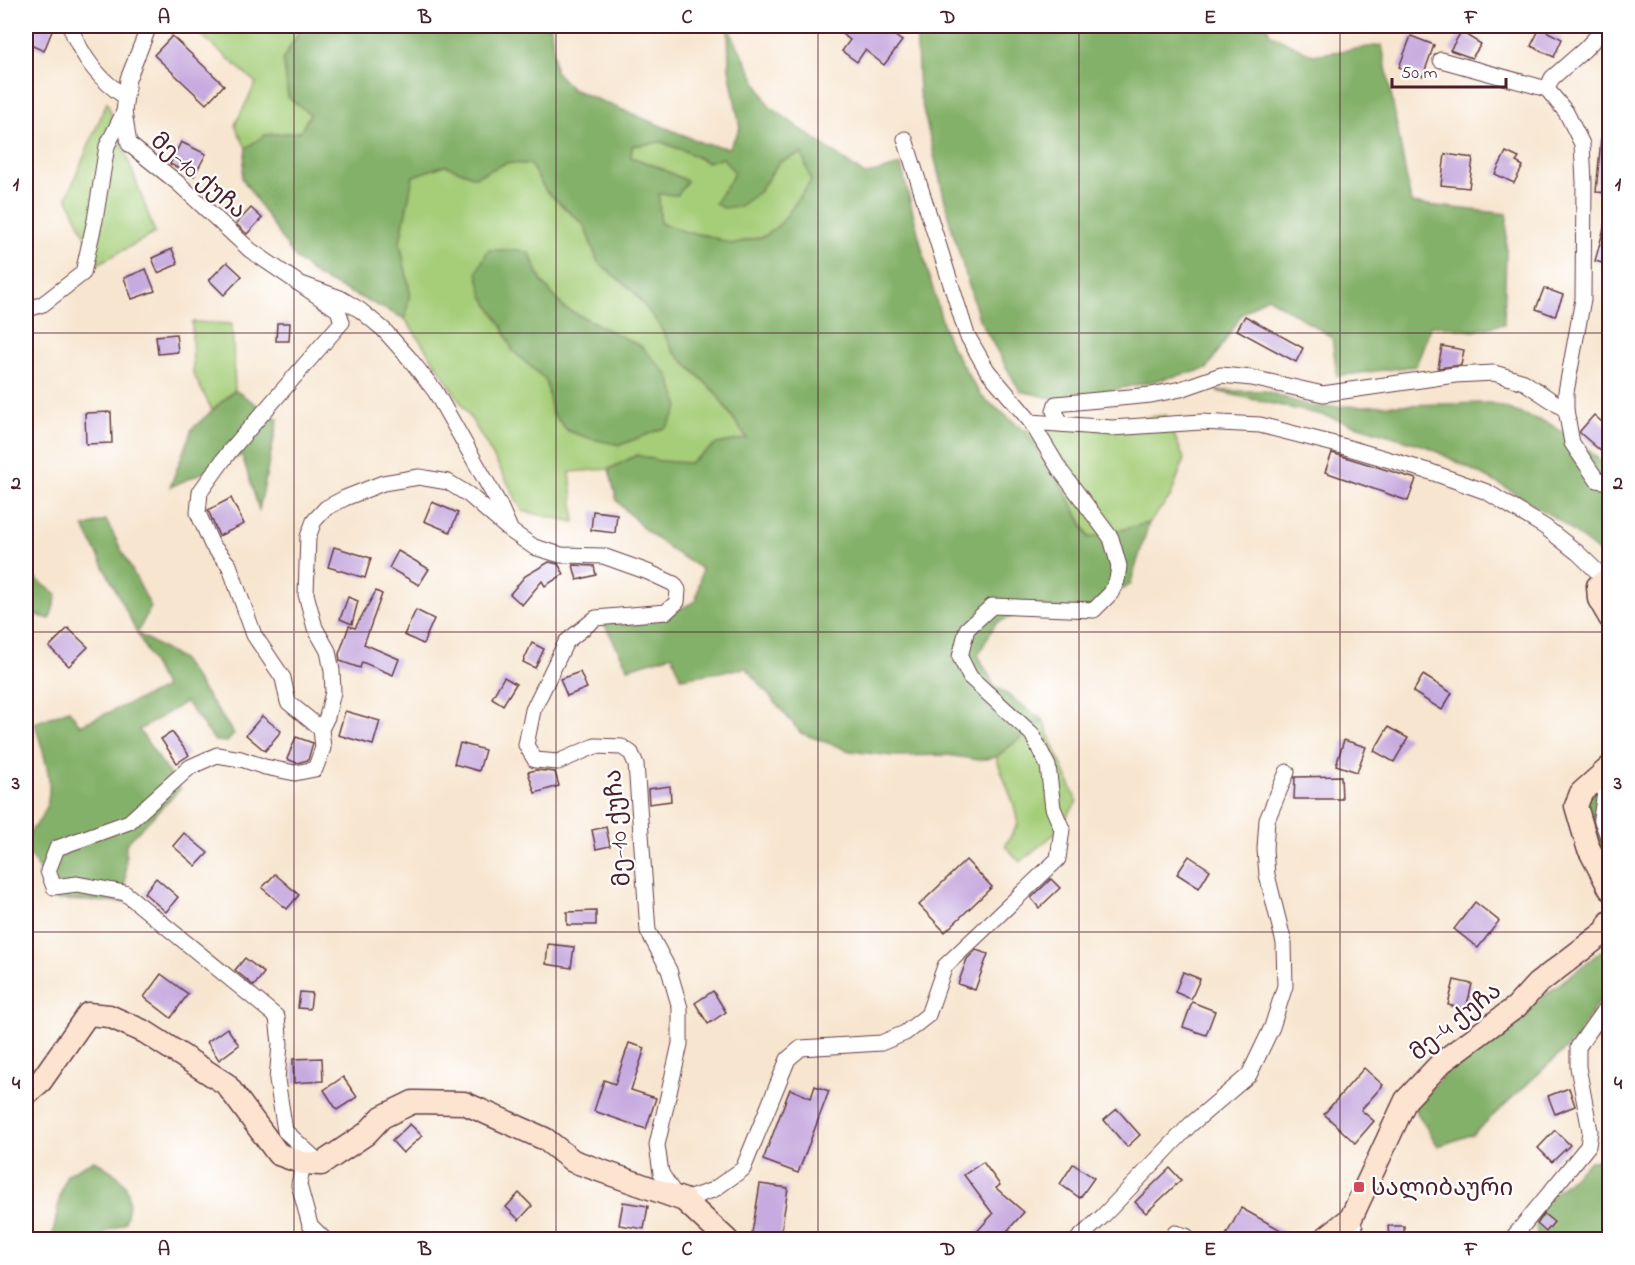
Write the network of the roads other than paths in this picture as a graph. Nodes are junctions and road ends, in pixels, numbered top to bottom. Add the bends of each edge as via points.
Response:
1 (70, 26) edge
2 (149, 26) edge
3 (1607, 26) edge
4 (1441, 60) dead end
5 (1547, 89) junction
6 (125, 105) junction
7 (904, 139) dead end
8 (296, 282) junction
9 (26, 310) edge
10 (1566, 410) junction
11 (1031, 422) junction
12 (1062, 424) junction
13 (1610, 482) edge
14 (511, 531) junction
15 (1608, 581) edge
16 (1610, 618) edge
17 (321, 729) junction
18 (1609, 767) edge
19 (1287, 772) dead end
20 (1610, 842) edge
21 (1610, 889) edge
22 (1610, 922) edge
23 (1610, 1007) edge
24 (26, 1094) edge
25 (312, 1164) junction
26 (680, 1199) junction
27 (1354, 1232) edge
28 (325, 1239) edge
29 (727, 1239) edge
30 (1077, 1239) edge
31 (1170, 1239) edge
32 (1188, 1239) edge
33 (1323, 1239) edge
34 (1511, 1239) edge

1 - 6 street via 79,50
2 - 6 street, მე-10 ქუჩა via 128,80
3 - 5 street via 1552,78
4 - 5 street
5 - 10 street via 1566,112 1582,144 1583,299
6 - 8 street, მე-10 ქუჩა via 129,144 250,250
6 - 9 street via 107,146 83,273 43,304
7 - 11 street via 967,335 987,370
8 - 14 street via 360,310 409,358 435,391
8 - 17 street via 338,310 342,322 229,452 200,492 198,513 212,545 229,565 254,635 283,678 288,702
10 - 12 street via 1524,382 1494,373 1323,394 1221,375 1151,395 1056,404 1054,411
10 - 13 street via 1572,443 1597,480
11 - 12 street
11 - 26 street via 1060,470 1111,538 1119,566 1117,580 1111,593 1094,610 992,606 967,629 960,657 970,677 1032,734 1048,766 1053,808 1062,829 1058,859 945,966 927,1015 905,1033 881,1043 801,1047 794,1052 743,1170 713,1190
12 - 15 street via 1112,428 1201,422 1260,425 1431,472 1487,492 1545,527
14 - 17 street via 470,495 448,482 419,477 383,483 345,498 314,520 308,537 306,594 315,628 328,651 333,692
14 - 26 street, მე-10 ქუჩა via 534,547 561,555 603,556 674,584 678,590 677,602 666,612 596,618 566,642 533,710 526,745 535,760 558,762 595,746 622,747 631,753 636,764 648,931 669,970 680,1008 680,1044 657,1145 661,1173
15 - 16 street via 1598,586 1599,599
17 - 25 street via 323,748 315,769 295,773 217,755 190,767 129,822 57,848 48,871 54,886 77,884 125,893 277,1017 280,1044 276,1080 285,1131
18 - 20 street via 1601,818
18 - 21 street via 1581,793 1576,806 1588,847
19 - 30 street via 1267,820 1265,849 1267,875 1284,943 1285,986 1272,1027 1249,1076 1190,1125
22 - 27 street, მე-4 ქუჩა via 1606,931 1537,984 1516,1008 1442,1062 1406,1100
23 - 34 street via 1578,1047 1590,1131 1587,1146
24 - 25 street via 41,1081 88,1014 109,1016 145,1032 226,1084 278,1154
25 - 26 street via 366,1134 382,1117 413,1102 464,1103 546,1139 573,1161
25 - 28 street via 299,1185 310,1225
26 - 29 street
27 - 33 street
31 - 32 street via 1175,1233

